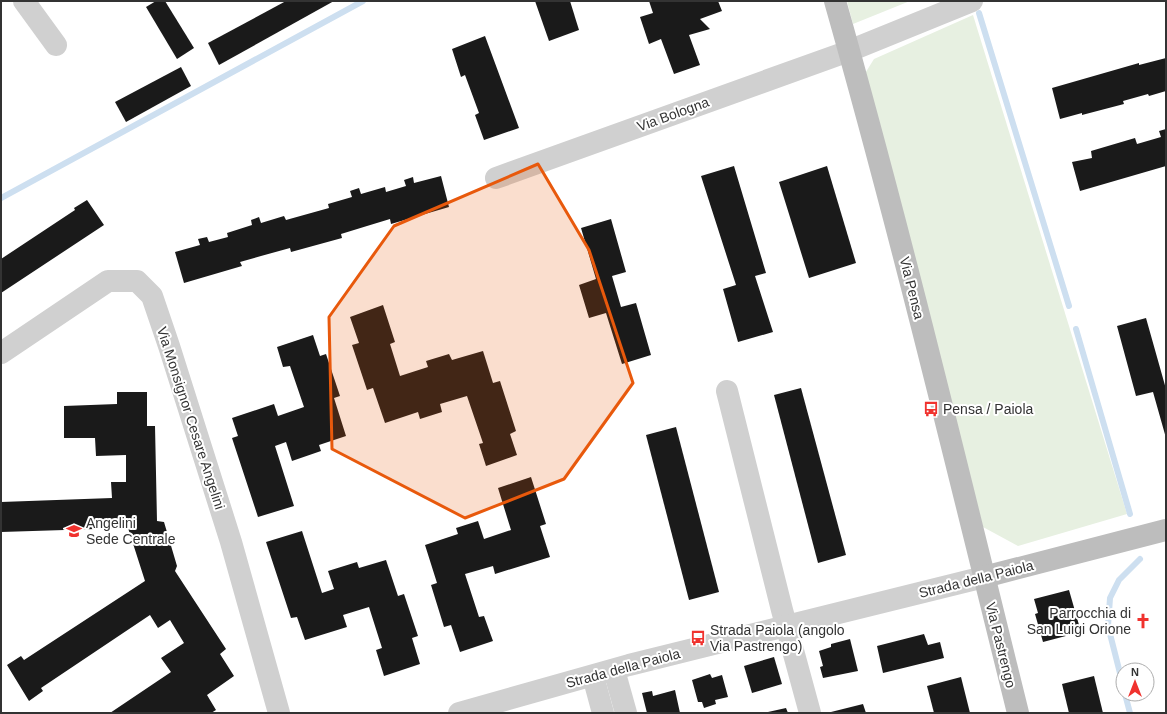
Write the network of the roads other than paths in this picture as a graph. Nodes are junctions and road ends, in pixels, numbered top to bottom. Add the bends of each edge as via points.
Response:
1 (24, 1) edge
2 (835, 1) edge
3 (972, 1) edge
4 (56, 44) dead end
5 (850, 51) junction
6 (496, 178) dead end
7 (1, 353) edge
8 (727, 391) dead end
9 (1166, 530) edge
10 (984, 577) junction
11 (786, 626) junction
12 (614, 670) junction
13 (593, 676) junction
14 (279, 713) edge
15 (459, 713) edge
16 (603, 713) edge
17 (626, 713) edge
18 (810, 713) edge
19 (1018, 713) edge

1 - 4 street
2 - 5 street, Via Pensa
3 - 5 street, Via Bologna
5 - 6 street, Via Bologna
5 - 10 street, Via Pensa via 928,349
7 - 14 street, Via Monsignor Cesare Angelini via 108,281 137,281 152,296 231,542
8 - 11 street
9 - 10 street, Strada della Paiola
10 - 11 street, Strada della Paiola
10 - 19 street, Via Pastrengo
11 - 12 street, Strada della Paiola
11 - 18 street
12 - 13 street, Strada della Paiola
12 - 17 street
13 - 15 street, Strada della Paiola
13 - 16 street

